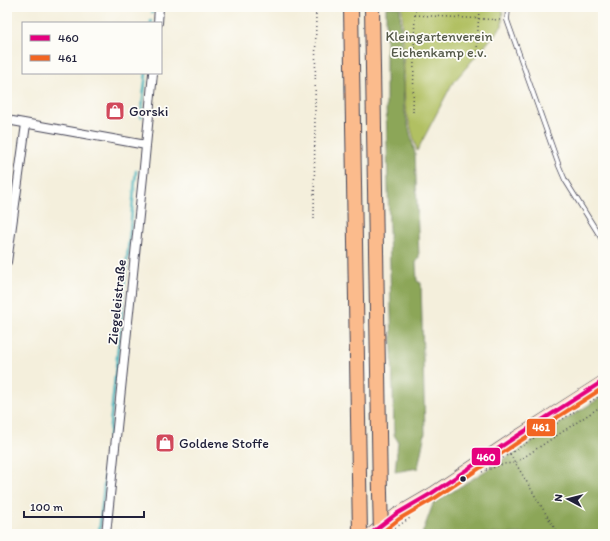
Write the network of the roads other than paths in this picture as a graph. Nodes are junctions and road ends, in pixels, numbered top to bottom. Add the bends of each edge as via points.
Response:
1 (159, 7) edge
2 (351, 7) edge
3 (372, 7) edge
4 (508, 9) dead end
5 (158, 22) edge
6 (153, 74) edge
7 (7, 120) edge
8 (26, 124) junction
9 (146, 145) junction
10 (603, 241) edge
11 (7, 262) edge
12 (603, 381) edge
13 (106, 534) edge
14 (360, 534) edge
15 (370, 534) edge
16 (381, 534) edge

1 - 5 street
2 - 14 highway
3 - 16 highway, bridge
4 - 10 lane via 507,20 559,166
6 - 9 street, Ziegeleistraße
7 - 8 street
8 - 9 street
8 - 11 street
9 - 13 street, Ziegeleistraße
12 - 15 main road via 396,514

